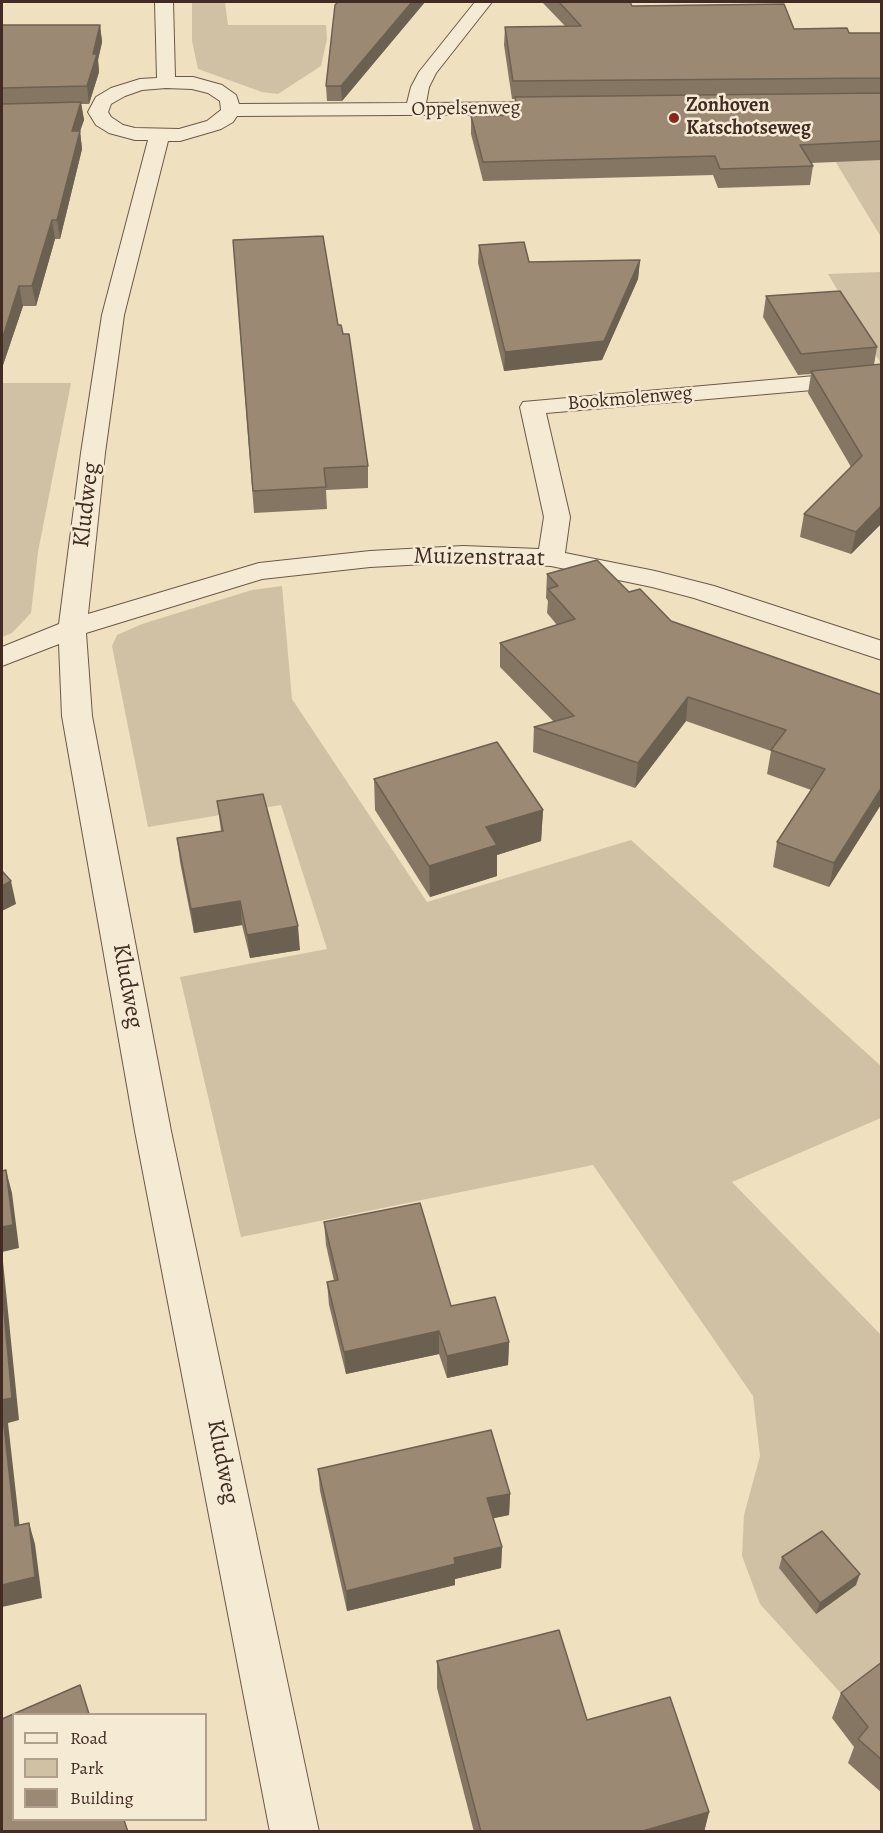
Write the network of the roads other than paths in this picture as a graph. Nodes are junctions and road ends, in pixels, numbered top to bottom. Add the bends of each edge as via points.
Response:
1 (164, 2) edge
2 (484, 2) edge
3 (166, 82) junction
4 (582, 108) edge
5 (231, 110) junction
6 (415, 110) junction
7 (76, 112) edge
8 (98, 112) junction
9 (159, 136) junction
10 (882, 377) edge
11 (551, 558) junction
12 (72, 628) junction
13 (882, 651) edge
14 (2, 657) edge
15 (295, 1832) edge

1 - 3 street
2 - 6 street via 429,72 420,87
3 - 5 street via 215,89 229,99
3 - 8 street via 118,92 103,101
4 - 6 street, Oppelsenweg
5 - 6 street, Oppelsenweg
5 - 9 street via 214,125 180,135
7 - 8 street
8 - 9 street via 102,121 116,129
9 - 12 street, Kludweg via 113,315
10 - 11 street, Bookmolenweg via 532,407 557,517
11 - 12 street, Muizenstraat via 440,555 259,571
11 - 13 street, Muizenstraat via 704,592
12 - 14 street, Muizenstraat
12 - 15 street, Kludweg via 78,716 153,1131

